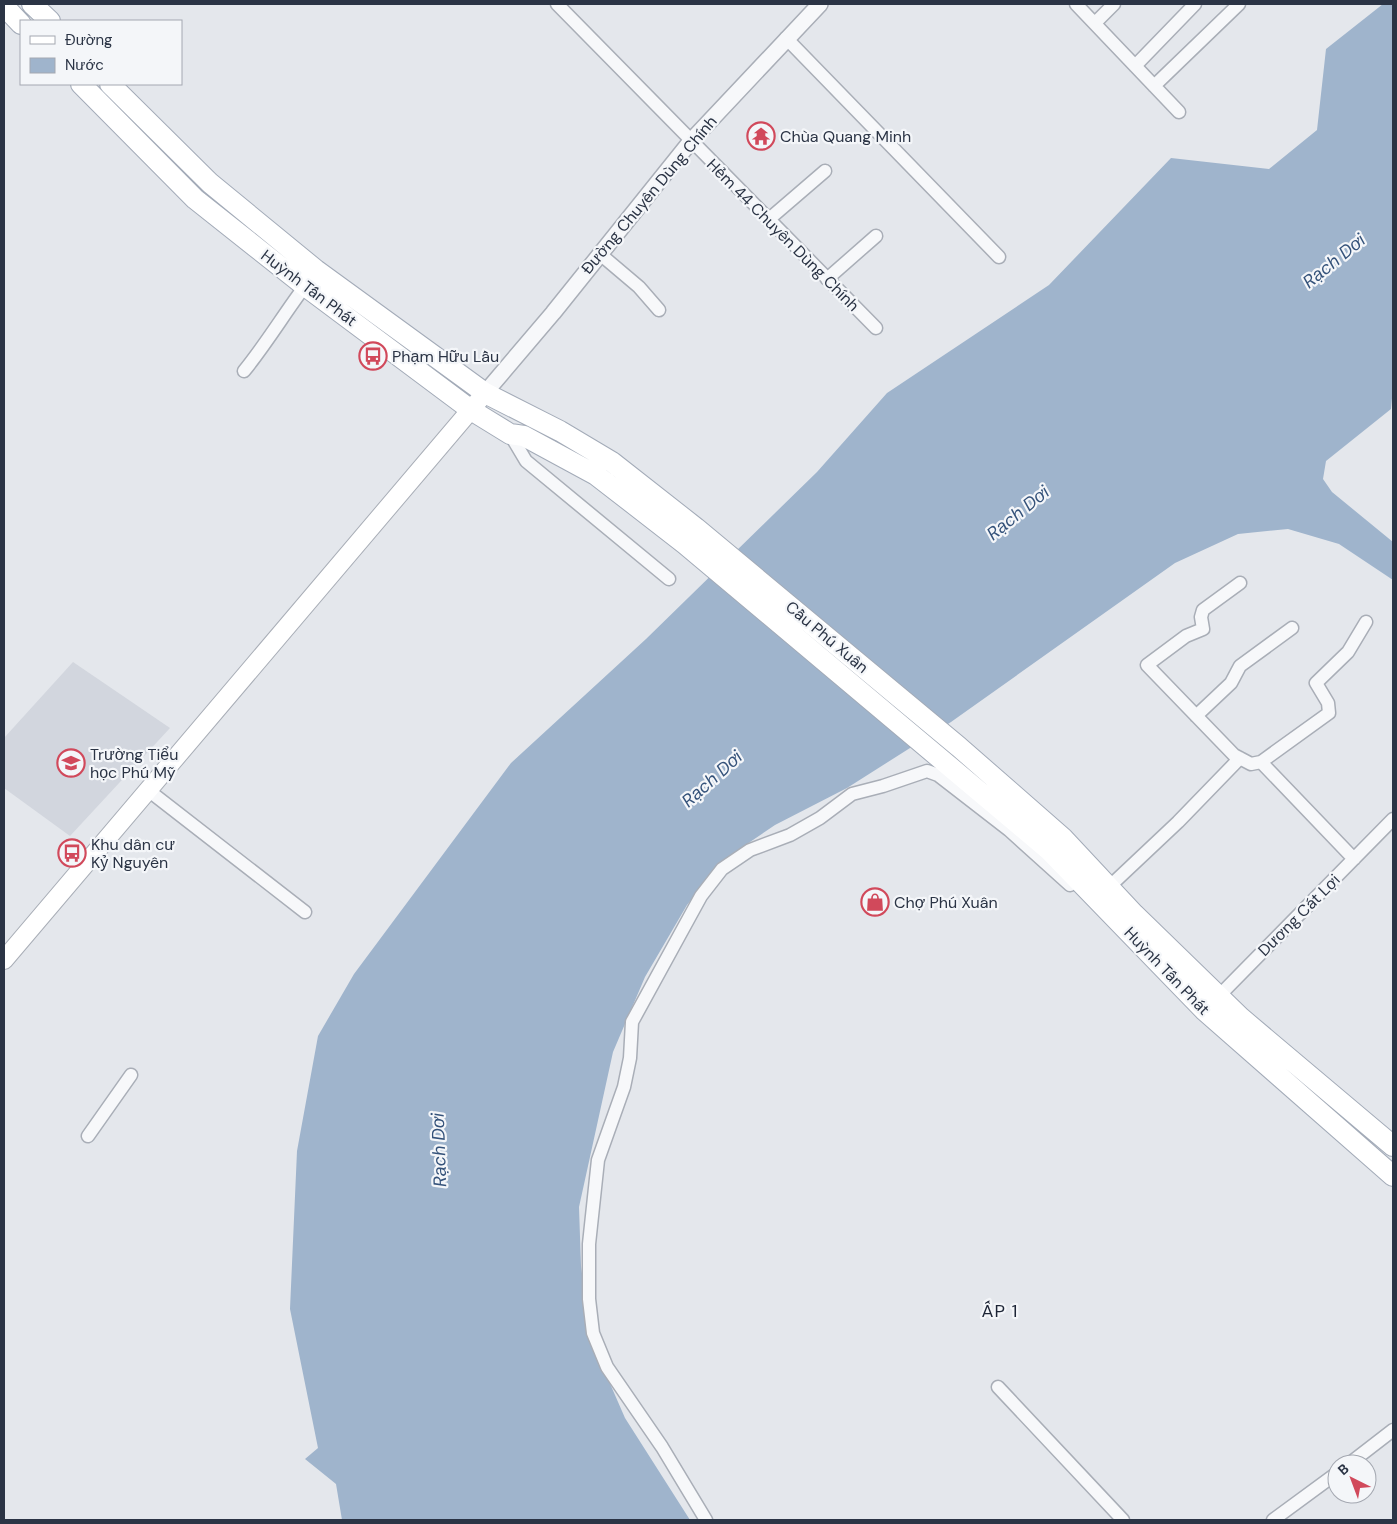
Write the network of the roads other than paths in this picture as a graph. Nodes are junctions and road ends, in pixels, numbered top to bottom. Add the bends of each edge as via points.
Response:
1 (32, 4) edge
2 (556, 4) edge
3 (820, 4) edge
4 (1076, 4) edge
5 (1114, 4) edge
6 (1195, 4) edge
7 (1239, 4) edge
8 (4, 6) edge
9 (49, 20) edge
10 (20, 23) edge
11 (1095, 23) junction
12 (786, 38) junction
13 (1135, 66) junction
14 (82, 85) edge
15 (111, 85) edge
16 (1154, 86) junction
17 (1180, 112) dead end
18 (691, 141) junction
19 (825, 171) dead end
20 (768, 220) junction
21 (876, 236) dead end
22 (600, 254) junction
23 (999, 258) dead end
24 (827, 279) junction
25 (305, 286) junction
26 (659, 310) dead end
27 (876, 328) dead end
28 (244, 371) dead end
29 (485, 393) junction
30 (471, 410) junction
31 (510, 434) junction
32 (690, 536) junction
33 (668, 578) dead end
34 (1240, 583) dead end
35 (1366, 622) dead end
36 (1292, 628) dead end
37 (1196, 716) junction
38 (952, 754) joint
39 (1240, 758) junction
40 (1261, 762) junction
41 (148, 790) junction
42 (1393, 821) edge
43 (1354, 859) junction
44 (1102, 891) junction
45 (305, 912) dead end
46 (4, 960) edge
47 (1218, 996) junction
48 (1205, 1011) junction
49 (131, 1076) dead end
50 (88, 1136) dead end
51 (1393, 1146) edge
52 (1393, 1176) edge
53 (998, 1387) dead end
54 (1393, 1430) edge
55 (1362, 1454) edge
56 (1327, 1480) edge
57 (706, 1520) edge
58 (1123, 1520) edge
59 (1273, 1520) edge

1 - 9 main road
2 - 18 street, Hẻm 44 Chuyên Dùng Chính
3 - 12 street, Đường Chuyên Dùng Chính
4 - 11 street
5 - 11 street
6 - 13 street
7 - 16 street
8 - 10 main road
11 - 13 street
12 - 18 street, Đường Chuyên Dùng Chính
12 - 23 street
13 - 16 street
14 - 25 main road, Huỳnh Tấn Phát via 195,199
15 - 29 main road, Huỳnh Tấn Phát via 210,183 316,270
16 - 17 street
18 - 20 street, Hẻm 44 Chuyên Dùng Chính
18 - 22 street, Đường Chuyên Dùng Chính
19 - 20 street
20 - 24 street, Hẻm 44 Chuyên Dùng Chính
21 - 24 street
22 - 26 street via 639,287
22 - 29 street, Đường Chuyên Dùng Chính
24 - 27 street, Hẻm 44 Chuyên Dùng Chính
25 - 28 street
25 - 30 main road, Huỳnh Tấn Phát
29 - 30 main road
29 - 32 main road, Huỳnh Tấn Phát via 560,430 612,462
30 - 31 main road, Huỳnh Tấn Phát
30 - 41 main road
31 - 32 main road, Huỳnh Tấn Phát via 524,436 596,475
31 - 33 street via 526,461
32 - 38 main road, Cầu Phú Xuân
34 - 37 street via 1203,610 1203,628 1186,636 1147,665
35 - 40 street via 1348,652 1316,683 1328,703 1329,713
36 - 37 street via 1240,666 1231,684
37 - 39 street
38 - 44 main road, Huỳnh Tấn Phát via 1049,850
39 - 40 street via 1251,764
39 - 44 street via 1178,822
40 - 43 street
41 - 45 street
41 - 46 main road
42 - 43 street, Dương Cát Lợi
43 - 47 street, Dương Cát Lợi
44 - 47 main road, Huỳnh Tấn Phát
44 - 48 main road, Huỳnh Tấn Phát
44 - 57 street via 1086,900 1009,830 938,775 927,771 852,794 790,835 750,850 722,869 700,896 632,1022 624,1087 598,1160 589,1244 589,1299 593,1333 607,1367 662,1447
47 - 48 street, Dương Cát Lợi
47 - 51 main road, Huỳnh Tấn Phát
48 - 52 main road, Huỳnh Tấn Phát
49 - 50 street
53 - 58 street
54 - 55 street
56 - 59 street

